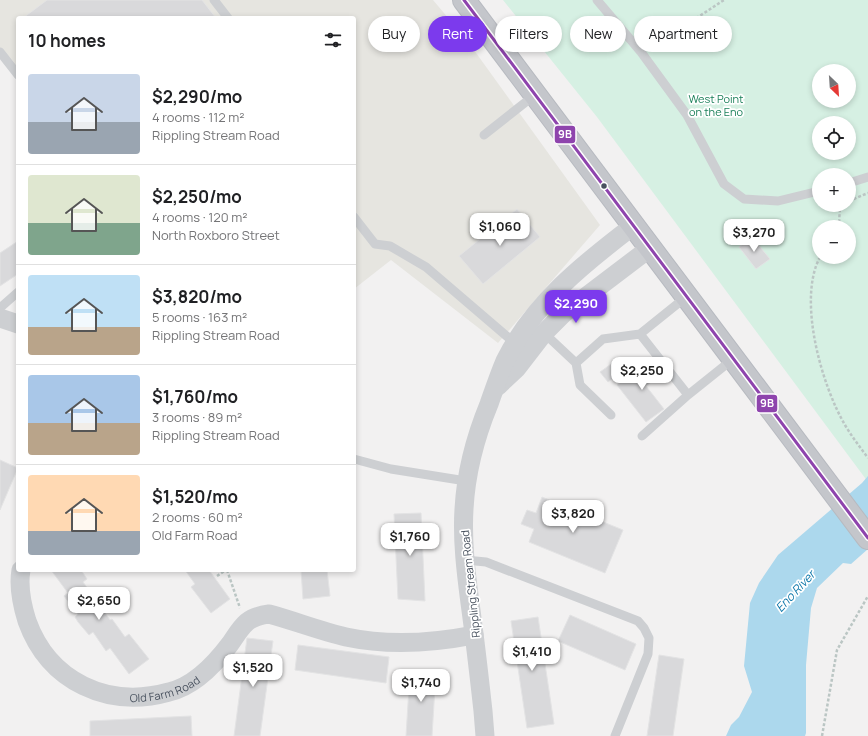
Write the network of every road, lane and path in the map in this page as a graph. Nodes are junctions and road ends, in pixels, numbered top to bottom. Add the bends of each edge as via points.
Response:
1 (214, 0) edge
2 (464, 0) edge
3 (597, 0) edge
4 (724, 0) edge
5 (226, 16) edge
6 (700, 16) edge
7 (0, 52) edge
8 (16, 72) edge
9 (536, 94) junction
10 (484, 135) dead end
11 (868, 177) edge
12 (856, 181) edge
13 (812, 193) edge
14 (868, 193) edge
15 (856, 197) edge
16 (356, 220) edge
17 (633, 226) junction
18 (650, 248) junction
19 (818, 264) edge
20 (16, 294) edge
21 (686, 297) junction
22 (0, 308) edge
23 (0, 318) edge
24 (16, 323) edge
25 (544, 333) junction
26 (640, 334) junction
27 (521, 349) junction
28 (734, 359) junction
29 (576, 363) junction
30 (688, 395) junction
31 (610, 415) dead end
32 (642, 436) dead end
33 (868, 458) edge
34 (356, 460) edge
35 (466, 481) junction
36 (868, 538) edge
37 (465, 560) junction
38 (21, 572) edge
39 (223, 572) edge
40 (227, 572) edge
41 (217, 576) dead end
42 (868, 596) edge
43 (246, 623) junction
44 (474, 635) junction
45 (485, 736) edge
46 (615, 736) edge
47 (822, 736) edge

1 - 5 lane
2 - 9 highway
3 - 13 lane via 641,52 687,115 724,184 744,199 778,201
4 - 6 path
7 - 8 lane
9 - 10 lane
9 - 17 highway
11 - 12 lane
14 - 15 path
16 - 27 lane via 375,244 390,246 426,266
17 - 18 highway
17 - 27 street, Rippling Stream Road via 604,248 547,300
18 - 21 highway
18 - 25 street, Rippling Stream Road via 563,314
19 - 33 path via 812,283 811,313 827,387 841,418
20 - 22 lane
21 - 26 lane
21 - 28 highway
23 - 24 street
25 - 27 street, Rippling Stream Road
25 - 29 lane
26 - 29 lane via 603,339
26 - 30 lane
27 - 35 street, Rippling Stream Road via 505,362 476,437
28 - 30 lane
28 - 36 highway
29 - 31 lane via 580,385
30 - 32 lane
34 - 35 lane via 391,469
35 - 37 street, Rippling Stream Road via 463,510
37 - 44 street, Rippling Stream Road
37 - 46 lane via 486,562 638,621 644,628 649,638 648,654
38 - 43 street, Old Farm Road via 20,592 24,612 39,646 64,674 96,692 109,695 150,697 171,692 188,684 216,662
39 - 41 path
40 - 43 path
42 - 47 path via 837,650
43 - 44 street, Old Farm Road via 258,616 269,614 347,637 401,643 441,641
44 - 45 street, Rippling Stream Road

